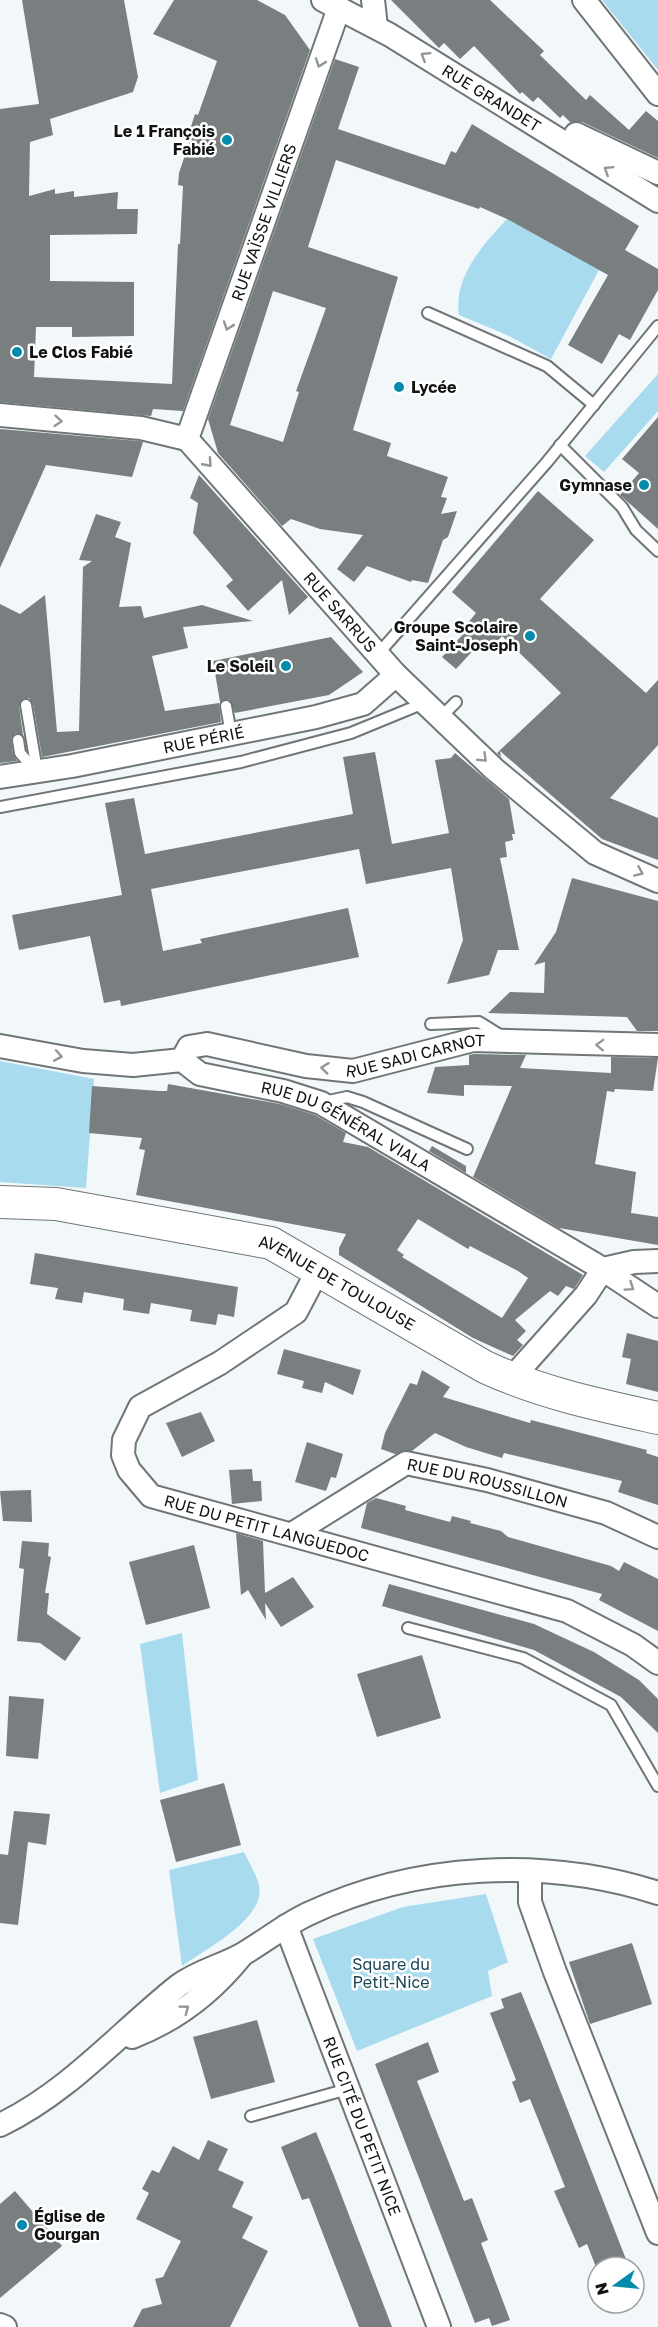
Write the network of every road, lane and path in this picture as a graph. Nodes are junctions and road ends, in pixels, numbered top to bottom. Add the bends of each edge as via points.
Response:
1 (373, 0) edge
2 (584, 0) edge
3 (331, 4) edge
4 (376, 27) junction
5 (472, 86) junction
6 (658, 94) edge
7 (658, 173) edge
8 (658, 201) edge
9 (428, 313) dead end
10 (658, 326) edge
11 (594, 405) junction
12 (0, 415) edge
13 (187, 439) junction
14 (560, 445) junction
15 (658, 551) edge
16 (378, 654) junction
17 (396, 675) junction
18 (26, 705) dead end
19 (226, 706) dead end
20 (440, 708) junction
21 (231, 734) junction
22 (18, 740) dead end
23 (37, 771) junction
24 (0, 777) edge
25 (0, 807) edge
26 (658, 881) edge
27 (431, 1024) dead end
28 (508, 1041) junction
29 (0, 1046) edge
30 (658, 1046) edge
31 (182, 1060) junction
32 (321, 1103) junction
33 (467, 1149) dead end
34 (0, 1202) edge
35 (658, 1261) edge
36 (603, 1269) junction
37 (318, 1270) junction
38 (658, 1306) edge
39 (515, 1381) junction
40 (658, 1418) edge
41 (292, 1533) junction
42 (658, 1537) edge
43 (408, 1628) dead end
44 (658, 1663) edge
45 (658, 1786) edge
46 (530, 1872) junction
47 (658, 1892) edge
48 (286, 1926) junction
49 (348, 2089) junction
50 (24, 2114) junction
51 (251, 2116) dead end
52 (0, 2125) edge
53 (0, 2142) edge
54 (658, 2233) edge
55 (0, 2325) edge
56 (5, 2327) edge
57 (439, 2327) edge

1 - 4 street
2 - 6 street
3 - 4 street, RUE GRANDET
3 -> 13 street, RUE VAÏSSE VILLIERS
5 -> 4 street, RUE GRANDET
5 - 7 street via 520,102 580,137
8 -> 5 street, RUE GRANDET
9 - 11 lane via 547,366
10 - 11 lane
11 - 14 lane
12 -> 13 street via 141,428
13 -> 16 street, RUE SARRUS
14 - 15 lane via 622,507 636,530
14 - 16 lane
16 - 17 street, RUE SARRUS
17 - 20 street, RUE SARRUS
17 - 21 street, RUE PÉRIÉ via 363,704
18 - 23 lane
19 - 21 lane
20 - 25 lane via 241,762
20 -> 26 street, RUE SARRUS via 494,769 595,853
21 - 23 street, RUE PÉRIÉ
22 - 23 lane via 20,753
23 - 24 street, RUE PÉRIÉ
27 - 28 lane via 479,1022
30 -> 28 street, RUE SADI CARNOT
28 -> 31 street, RUE SADI CARNOT via 473,1040 354,1071 207,1044 189,1047
29 -> 31 street via 83,1061 133,1065
31 - 32 street, RUE DU GÉNÉRAL VIALA via 200,1074
32 - 33 lane via 347,1097 363,1102
32 - 36 street, RUE DU GÉNÉRAL VIALA
34 - 37 main road, AVENUE DE TOULOUSE via 56,1204 271,1243
35 - 36 street
36 -> 38 street, RUE DU GÉNÉRAL VIALA
36 - 39 street via 586,1295 521,1368
37 - 39 main road, AVENUE DE TOULOUSE
37 - 41 street, RUE DU PETIT LANGUEDOC via 296,1312 220,1363 140,1407 124,1440 123,1455 129,1470 151,1496
39 - 40 main road, AVENUE DE TOULOUSE via 566,1398
41 - 42 street, RUE DU ROUSSILLON via 406,1463 487,1480 606,1513
41 - 44 street, RUE DU PETIT LANGUEDOC via 567,1611 633,1645
43 - 45 lane via 523,1658 610,1705
46 - 47 street via 612,1880
46 - 48 street via 480,1871 398,1881 334,1902
46 - 54 street via 530,1902
48 - 49 street, RUE CITÉ DU PETIT NICE
48 - 50 street via 241,1955 219,1983 176,2015 114,2045
49 - 51 lane
49 - 57 street, RUE CITÉ DU PETIT NICE
50 - 52 street
50 - 53 street
55 - 56 street

